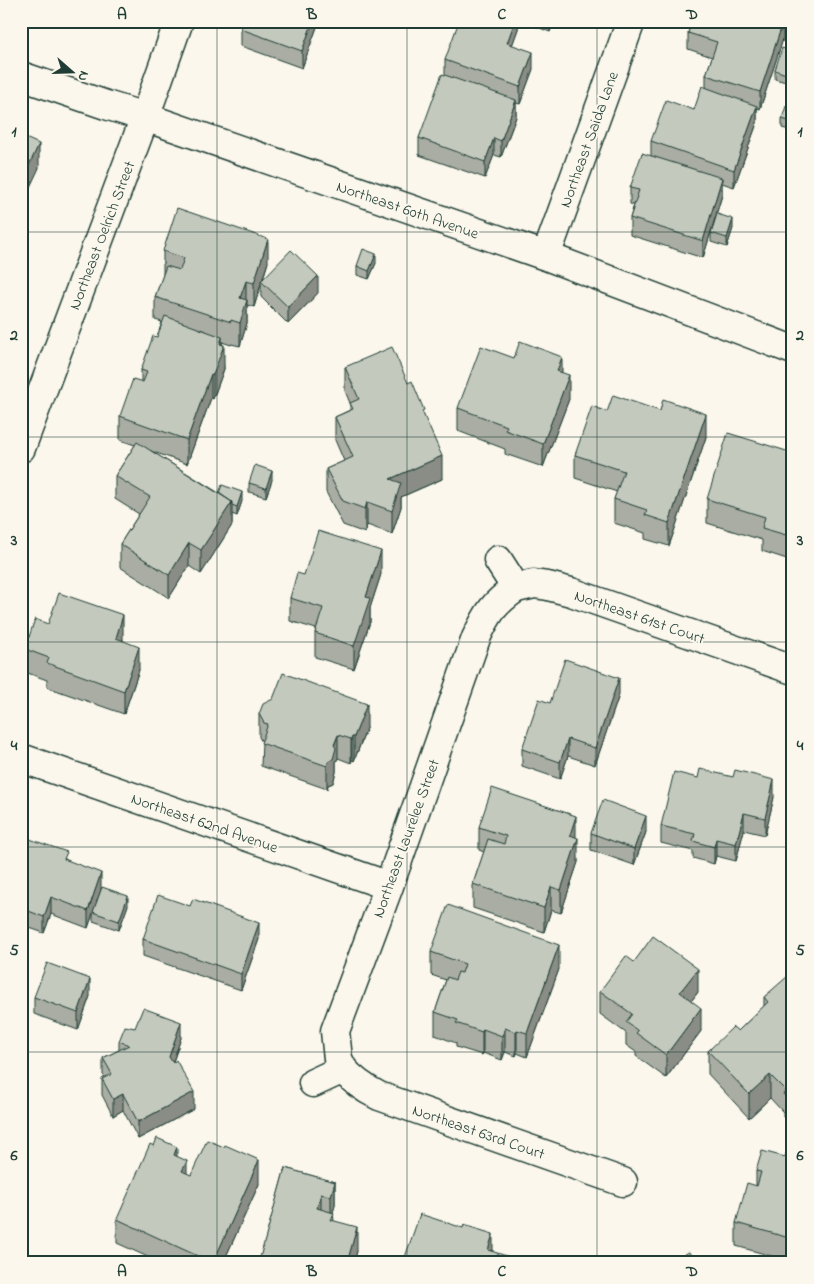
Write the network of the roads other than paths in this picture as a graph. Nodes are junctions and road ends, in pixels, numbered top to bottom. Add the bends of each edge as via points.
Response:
1 (179, 21) edge
2 (631, 21) edge
3 (21, 76) edge
4 (145, 117) junction
5 (546, 256) junction
6 (793, 350) edge
7 (21, 448) edge
8 (498, 560) dead end
9 (516, 588) junction
10 (793, 670) edge
11 (21, 758) edge
12 (389, 886) junction
13 (343, 1069) junction
14 (313, 1083) dead end
15 (623, 1182) dead end

1 - 4 street, Northeast Oelrich Street
2 - 5 street, Northeast Saida Lane
3 - 4 street, Northeast 60th Avenue
4 - 5 street, Northeast 60th Avenue
4 - 7 street, Northeast Oelrich Street
5 - 6 street, Northeast 60th Avenue
8 - 9 street
9 - 10 street, Northeast 61st Court via 534,584 571,592
9 - 12 street, Northeast Laurelee Street via 501,598 488,613 476,638
11 - 12 street, Northeast 62nd Avenue
12 - 13 street, Northeast Laurelee Street via 335,1030 338,1059
13 - 14 street
13 - 15 street, Northeast 63rd Court via 351,1079 379,1096

